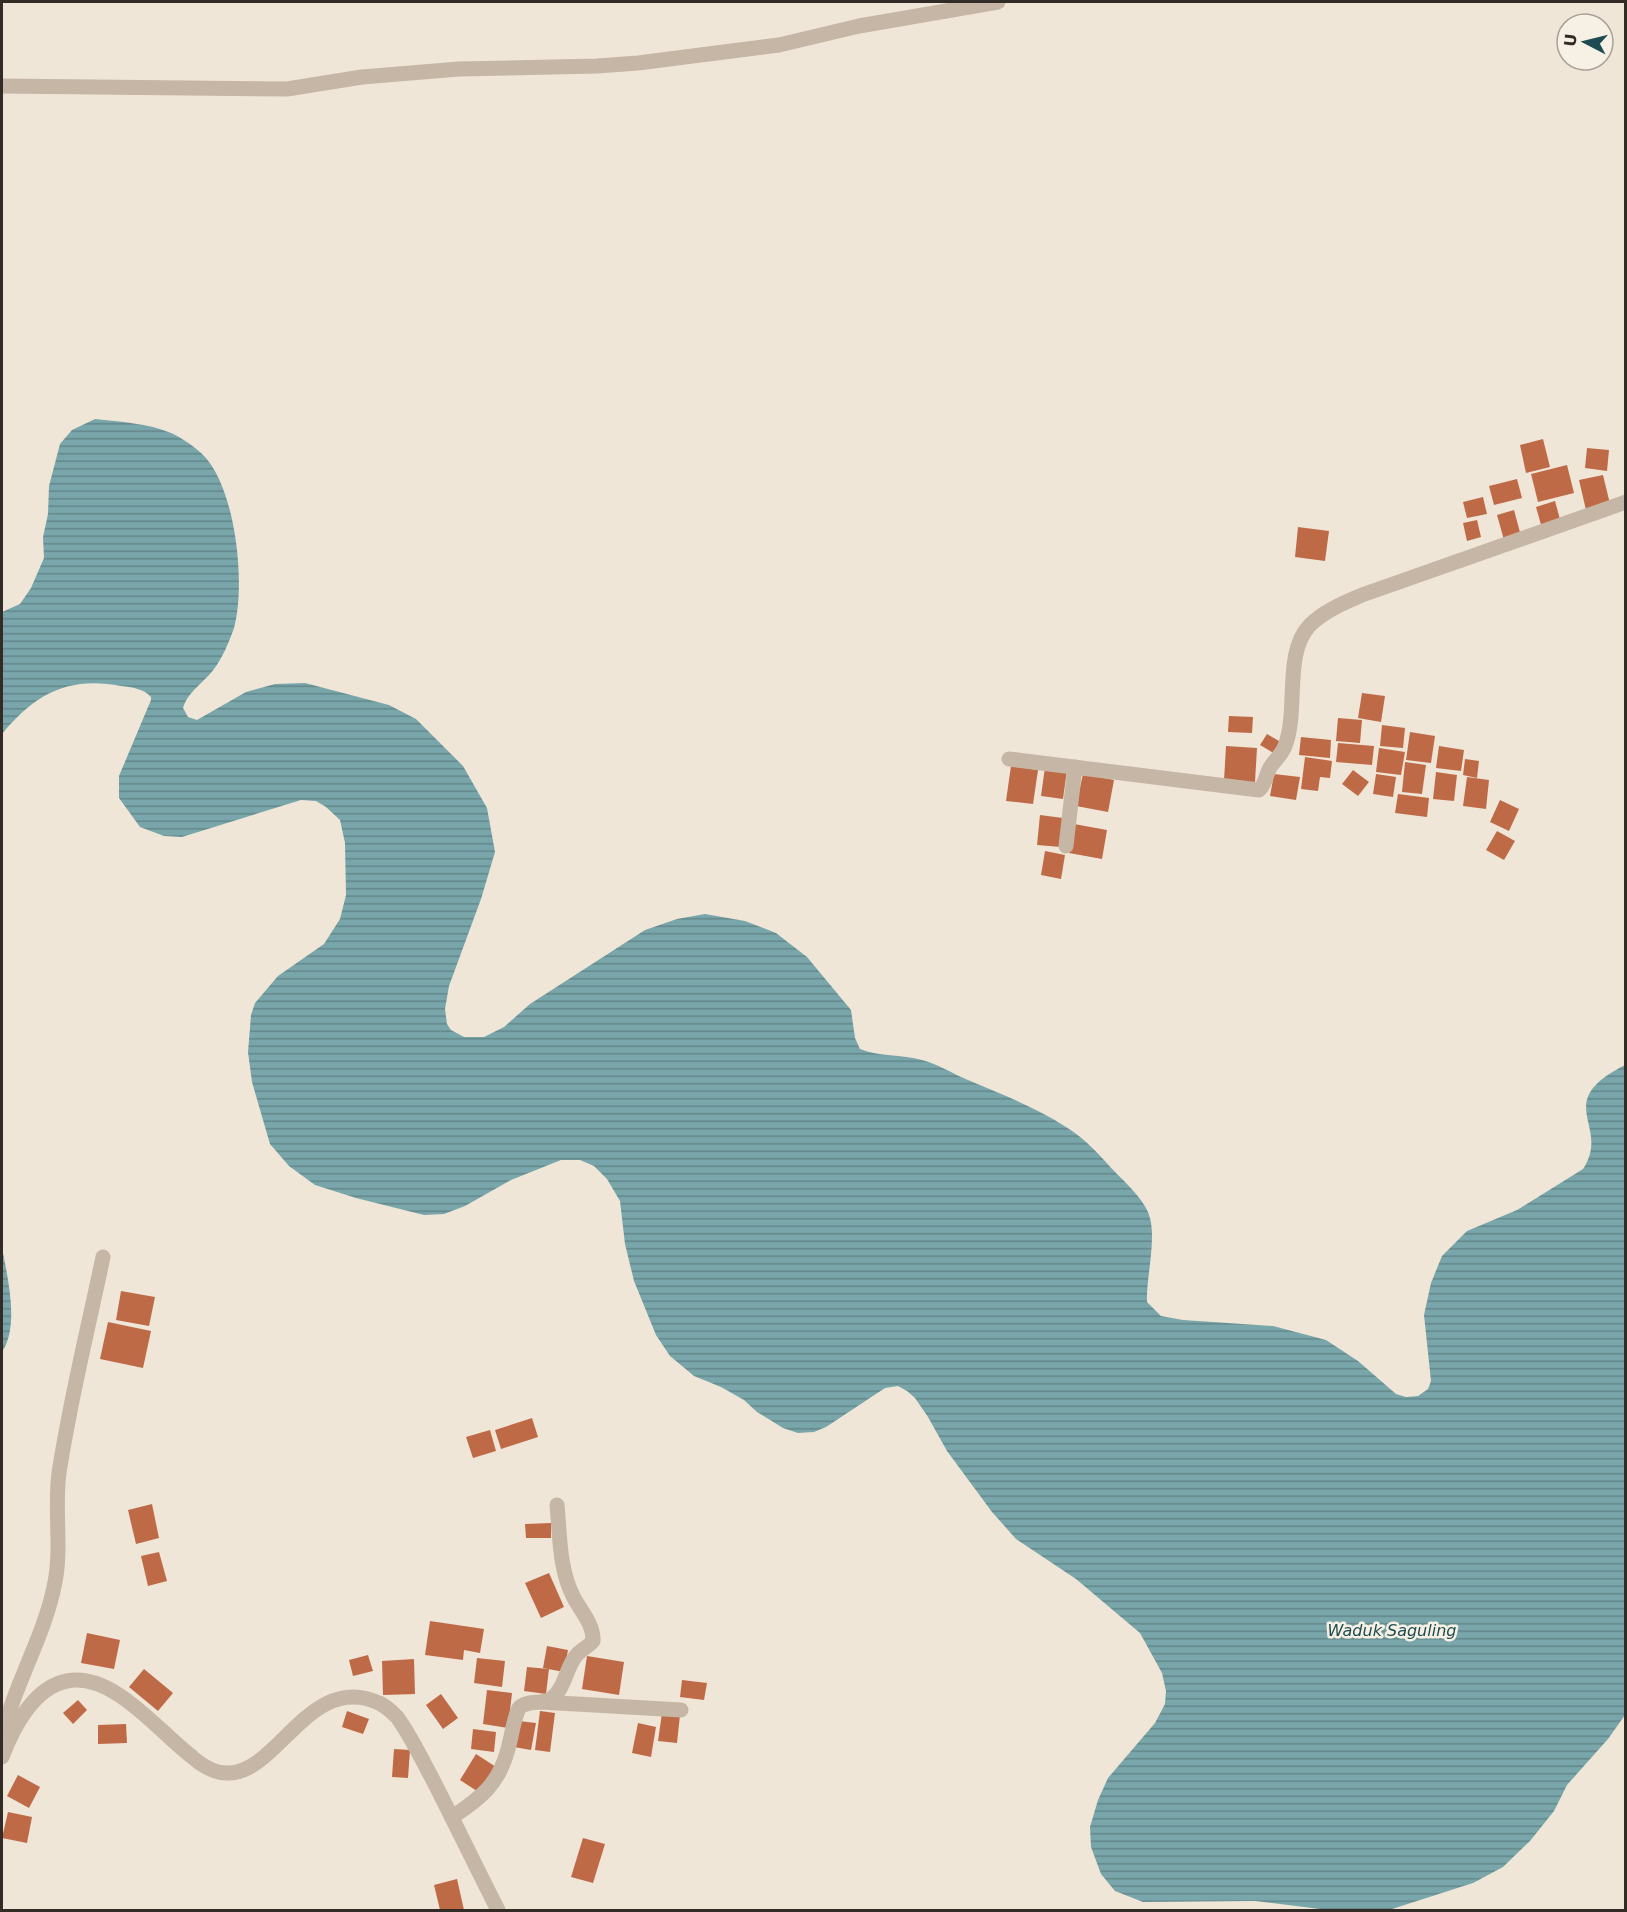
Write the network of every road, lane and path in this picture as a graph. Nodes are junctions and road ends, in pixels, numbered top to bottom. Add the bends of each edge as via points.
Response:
1 (998, 2) edge
2 (2, 86) edge
3 (1626, 502) edge
4 (1009, 759) dead end
5 (1075, 767) junction
6 (1066, 846) dead end
7 (103, 1257) dead end
8 (557, 1505) dead end
9 (541, 1702) junction
10 (681, 1710) dead end
11 (2, 1737) edge
12 (2, 1757) edge
13 (452, 1817) junction
14 (498, 1911) edge

1 - 2 street via 859,26 779,45 638,63 459,69 362,77 287,89
3 - 5 street via 1362,595 1319,618 1304,633 1296,651 1288,736 1259,790
4 - 5 street
5 - 6 street
7 - 11 street via 59,1474 55,1583
8 - 9 street via 564,1574 593,1639 574,1659 553,1697
9 - 10 street
9 - 13 street via 519,1708 504,1762 489,1788
12 - 13 street via 36,1699 45,1690 70,1680 95,1683 118,1694 198,1762 227,1773 239,1772 258,1761 320,1707 360,1699 379,1704 397,1718
13 - 14 street

